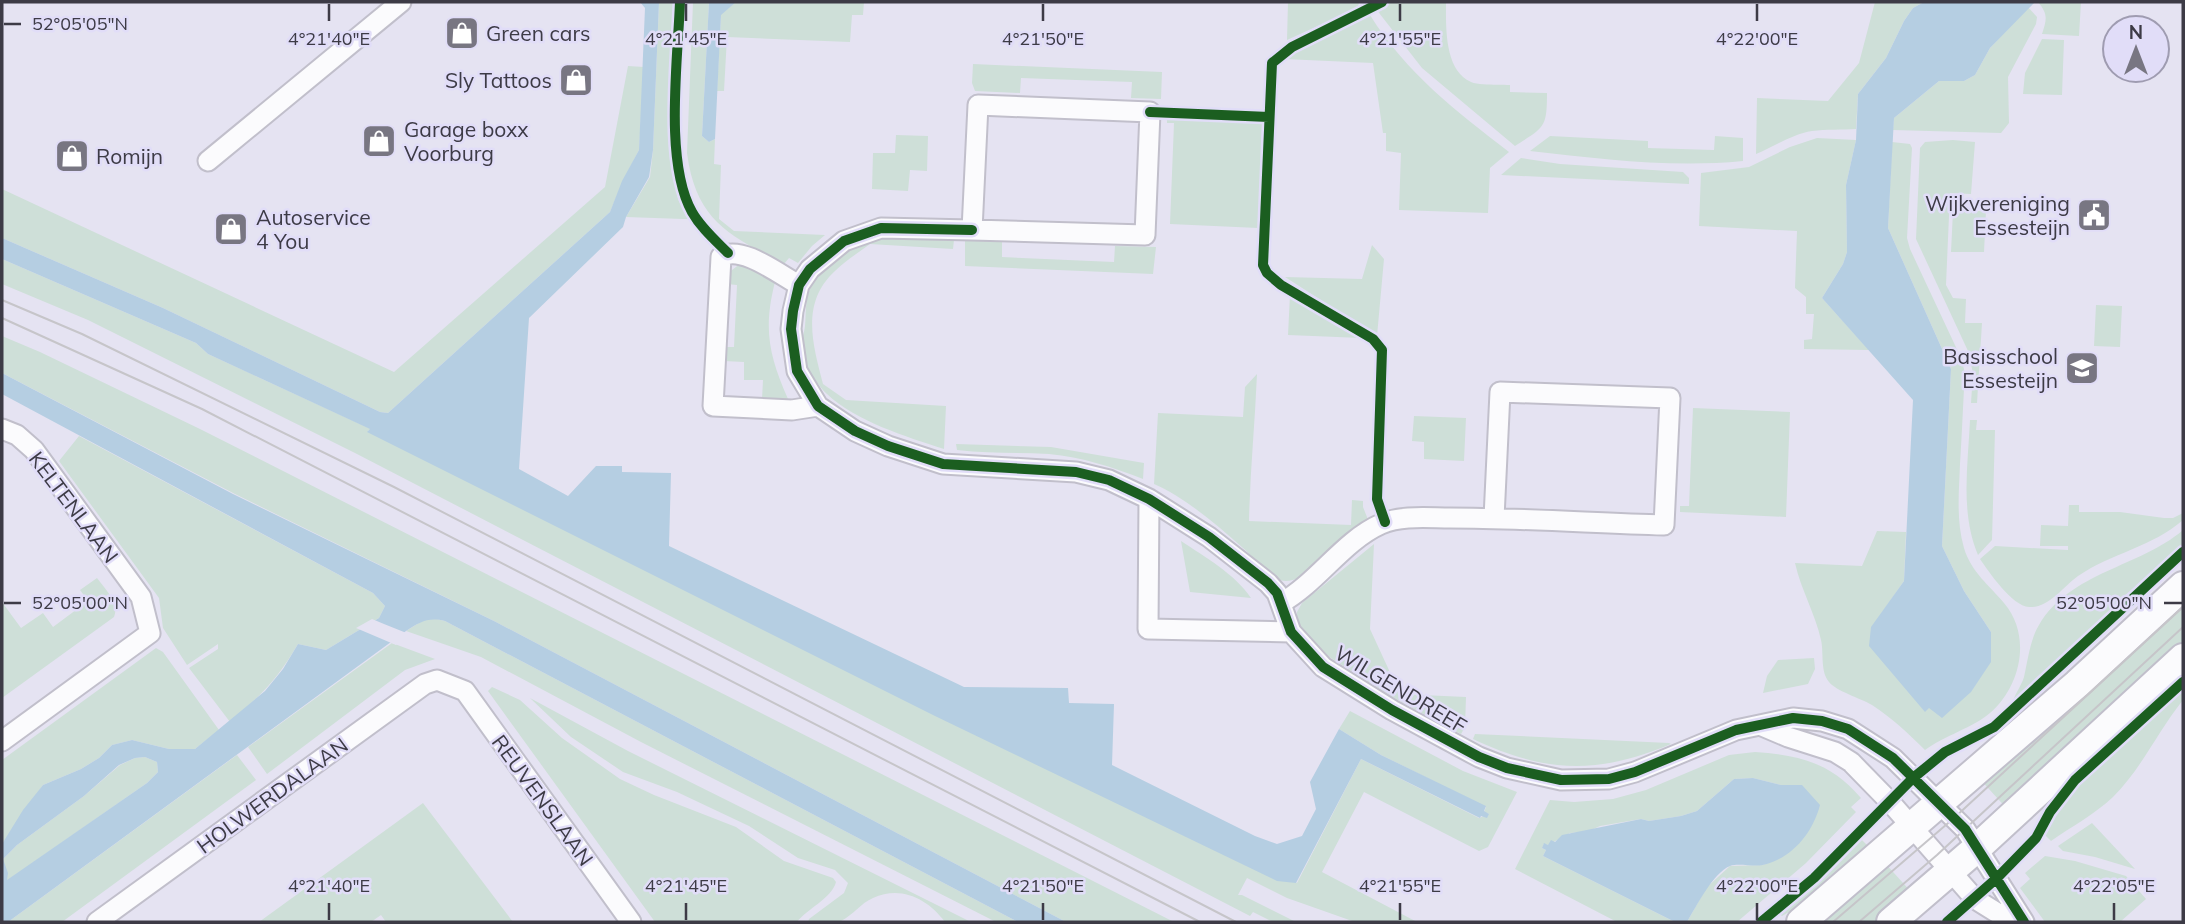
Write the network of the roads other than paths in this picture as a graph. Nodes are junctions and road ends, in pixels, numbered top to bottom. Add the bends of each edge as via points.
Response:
1 (401, 2) edge
2 (208, 161) dead end
3 (972, 230) junction
4 (799, 285) junction
5 (818, 406) junction
6 (2, 429) edge
7 (1149, 499) junction
8 (1494, 518) junction
9 (2183, 586) edge
10 (1281, 603) junction
11 (1291, 632) junction
12 (2183, 658) edge
13 (451, 684) joint
14 (1762, 726) junction
15 (2, 741) edge
16 (1940, 803) junction
17 (1912, 827) junction
18 (1977, 848) junction
19 (1951, 870) junction
20 (97, 922) edge
21 (631, 922) edge
22 (1801, 922) edge
23 (1891, 922) edge
24 (2012, 922) edge
25 (2024, 922) edge

1 - 2 street
3 - 3 street, WILGENDREEF via 1145,235 1150,112 978,105
3 - 4 street, WILGENDREEF via 881,228 865,232 831,250
4 - 5 street, WILGENDREEF via 792,320 793,357
4 - 5 street via 742,254 721,257 713,406 792,410
5 - 7 street, WILGENDREEF via 855,431 943,464 1085,474
6 - 15 street, KELTENLAAN via 18,435 34,450 126,576 141,597 150,634
7 - 10 street, WILGENDREEF via 1259,575
7 - 11 street via 1148,629
8 - 8 street via 1664,525 1670,398 1500,392
8 - 10 street via 1385,522
9 - 16 main road
10 - 11 street, WILGENDREEF
11 - 14 street, WILGENDREEF via 1323,667 1350,686 1479,757 1538,777 1609,779 1737,730
12 - 18 main road
13 - 20 street, HOLWERDALAAN via 437,680 425,684
13 - 21 street, REUVENSLAAN via 465,691
14 - 16 street, WILGENDREEF via 1793,718 1847,729 1893,758
14 - 17 street via 1851,762
16 - 17 main road
16 - 18 street, WILGENDREEF
17 - 19 street
17 - 22 main road
18 - 19 main road
18 - 25 street, WILGENDREEF
19 - 23 main road
19 - 24 street via 1975,898

